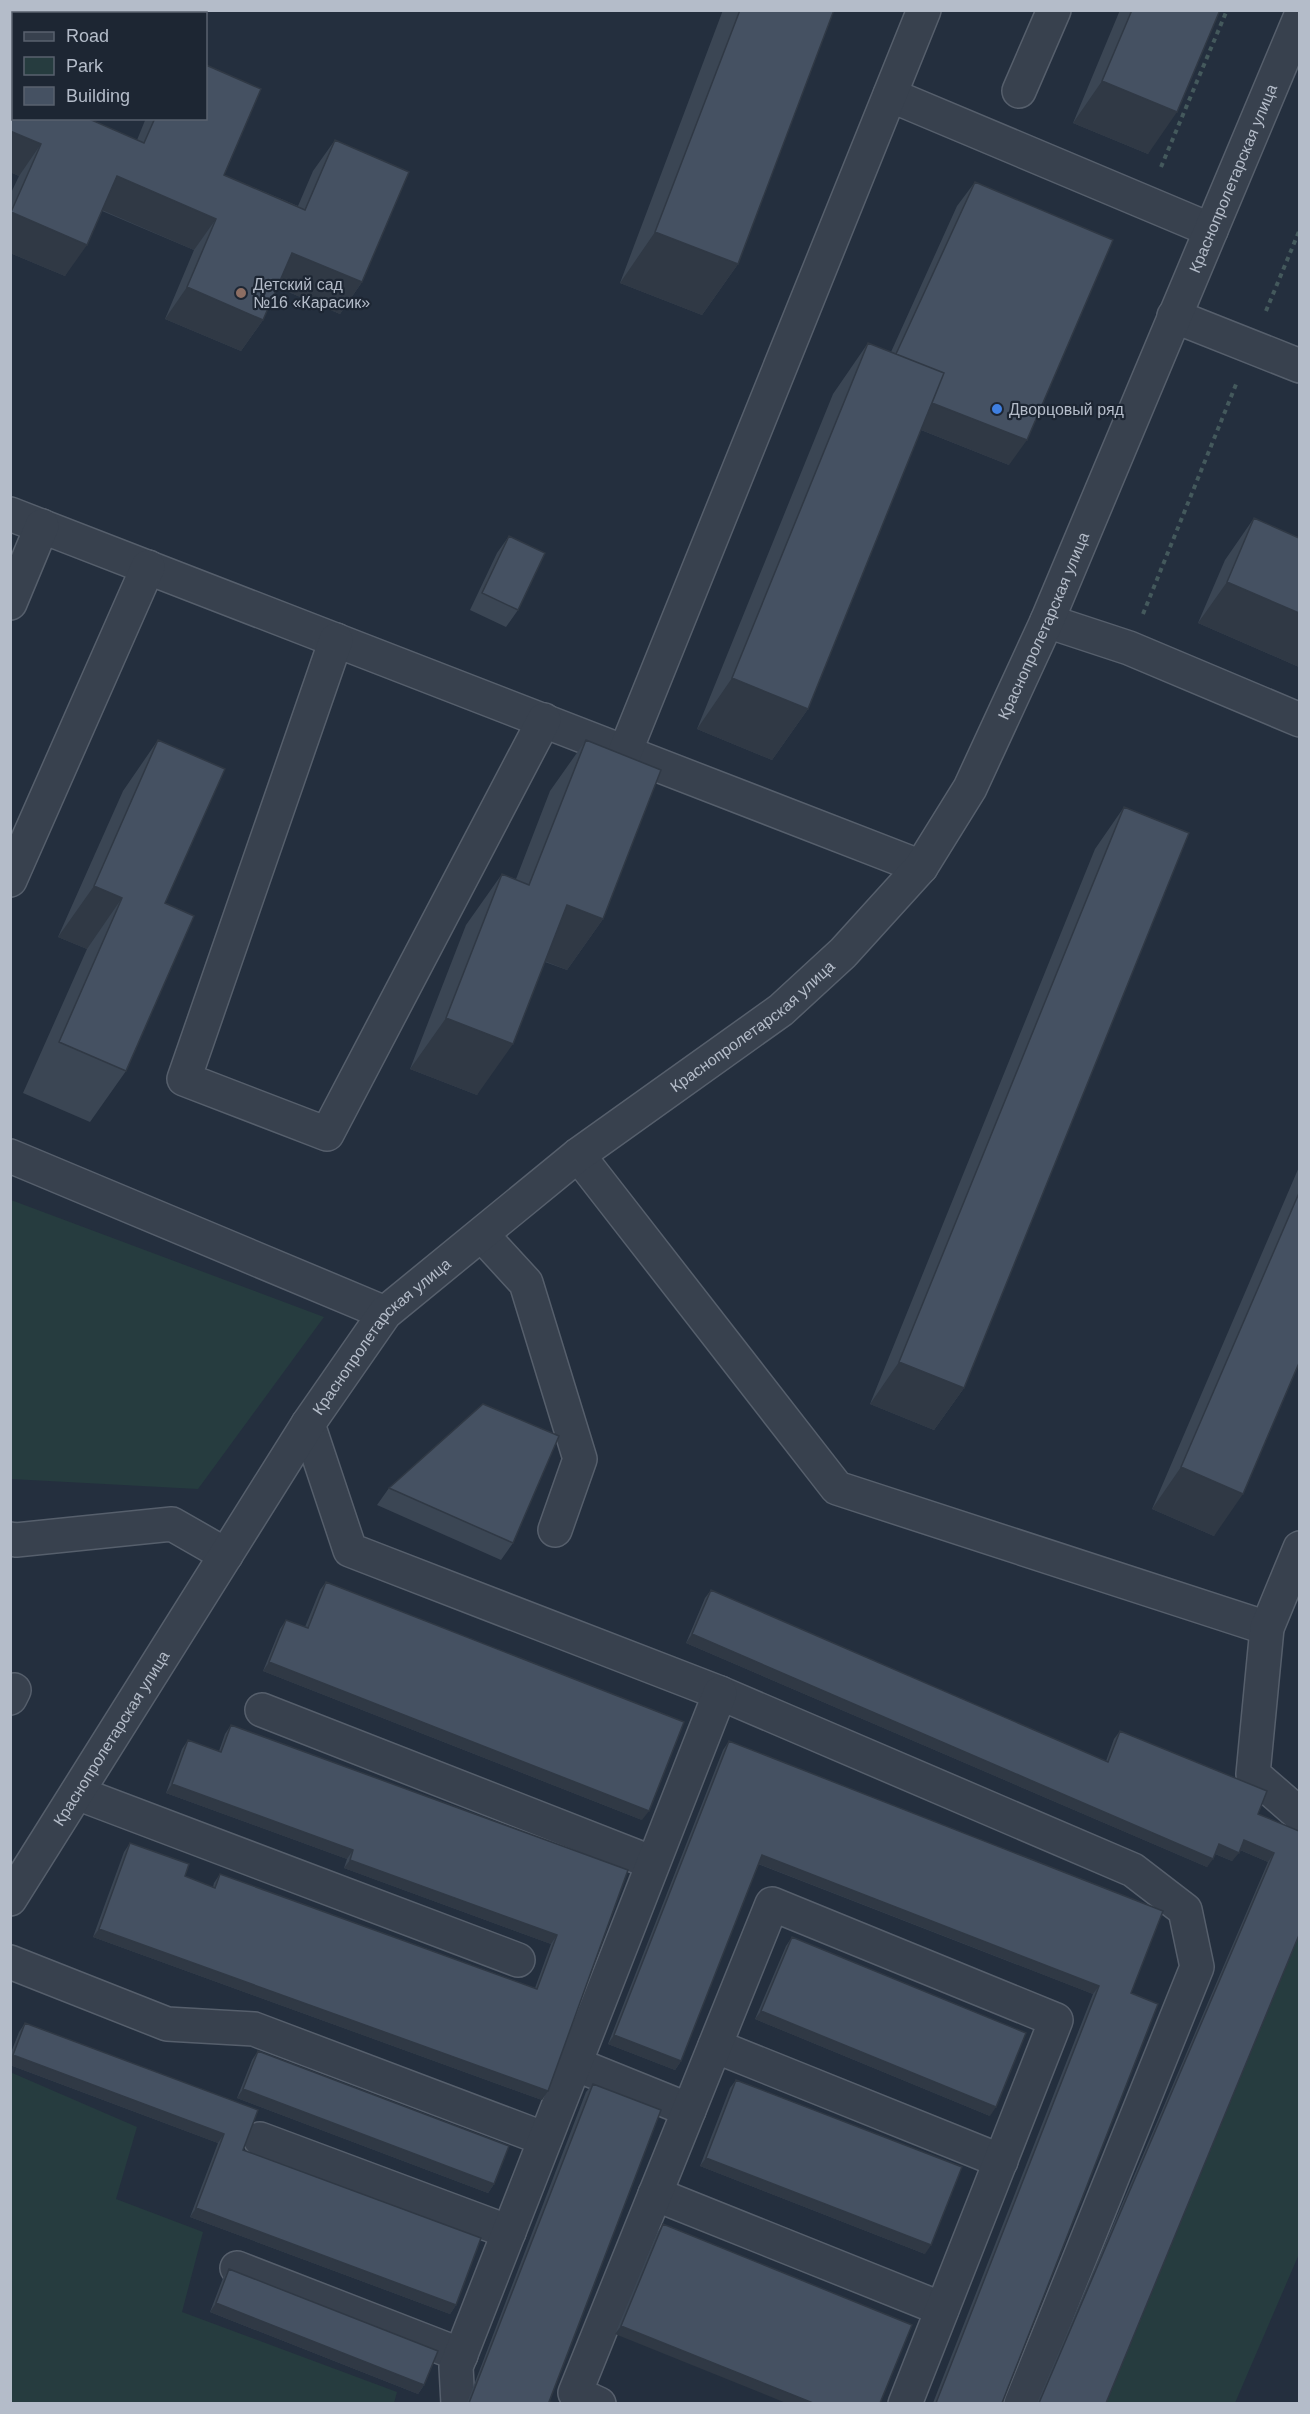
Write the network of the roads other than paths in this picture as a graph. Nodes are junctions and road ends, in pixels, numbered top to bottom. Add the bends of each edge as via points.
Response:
1 (924, 10) edge
2 (1054, 10) edge
3 (1299, 18) edge
4 (1019, 91) dead end
5 (890, 95) junction
6 (1211, 230) junction
7 (1174, 316) junction
8 (1299, 366) edge
9 (10, 514) edge
10 (42, 526) junction
11 (148, 567) junction
12 (10, 603) edge
13 (1047, 621) junction
14 (336, 640) junction
15 (544, 720) junction
16 (1299, 720) edge
17 (625, 752) junction
18 (921, 867) junction
19 (10, 880) edge
20 (578, 1155) junction
21 (10, 1156) edge
22 (482, 1235) junction
23 (385, 1313) junction
24 (308, 1424) junction
25 (555, 1530) dead end
26 (10, 1539) edge
27 (1299, 1548) edge
28 (226, 1555) junction
29 (1267, 1628) junction
30 (720, 1693) junction
31 (262, 1710) dead end
32 (77, 1793) junction
33 (1299, 1815) edge
34 (653, 1863) junction
35 (10, 1899) edge
36 (518, 1960) dead end
37 (10, 1962) edge
38 (715, 2046) junction
39 (575, 2064) junction
40 (689, 2110) junction
41 (260, 2139) dead end
42 (545, 2139) junction
43 (1001, 2161) junction
44 (655, 2194) junction
45 (509, 2232) junction
46 (237, 2268) dead end
47 (942, 2309) junction
48 (461, 2355) junction
49 (458, 2403) edge
50 (599, 2403) edge
51 (905, 2403) edge
52 (1021, 2403) edge

1 - 5 street
2 - 4 street
3 - 6 street, Краснопролетарская улица
5 - 6 street
5 - 17 street
6 - 7 street, Краснопролетарская улица
7 - 8 street
7 - 13 street, Краснопролетарская улица
9 - 10 street
10 - 11 street
10 - 12 street
11 - 14 street
11 - 19 street
13 - 16 street via 1129,648
13 - 18 street, Краснопролетарская улица via 970,788
14 - 15 street
14 - 15 street via 184,1079 316,1130 327,1134
15 - 17 street
17 - 18 street
18 - 20 street, Краснопролетарская улица via 843,953 781,1010
20 - 22 street, Краснопролетарская улица
20 - 29 street via 837,1488
21 - 23 street
22 - 23 street, Краснопролетарская улица
22 - 25 street via 526,1283 580,1459
23 - 24 street, Краснопролетарская улица
24 - 28 street, Краснопролетарская улица
24 - 30 street via 350,1550
26 - 28 street via 172,1524
27 - 29 street
28 - 32 street, Краснопролетарская улица
29 - 33 street via 1252,1774
30 - 34 street
30 - 52 street via 1133,1870 1185,1910 1197,1967
31 - 34 street
32 - 35 street, Краснопролетарская улица
32 - 36 street
34 - 39 street
37 - 42 street via 166,2024 254,2029
38 - 40 street
38 - 43 street
38 - 43 street via 772,1904 1056,2020
39 - 40 street
39 - 42 street
40 - 44 street
41 - 45 street
42 - 45 street
43 - 47 street
44 - 47 street
44 - 50 street via 575,2393
45 - 48 street
46 - 48 street
47 - 51 street
48 - 49 street via 456,2367

